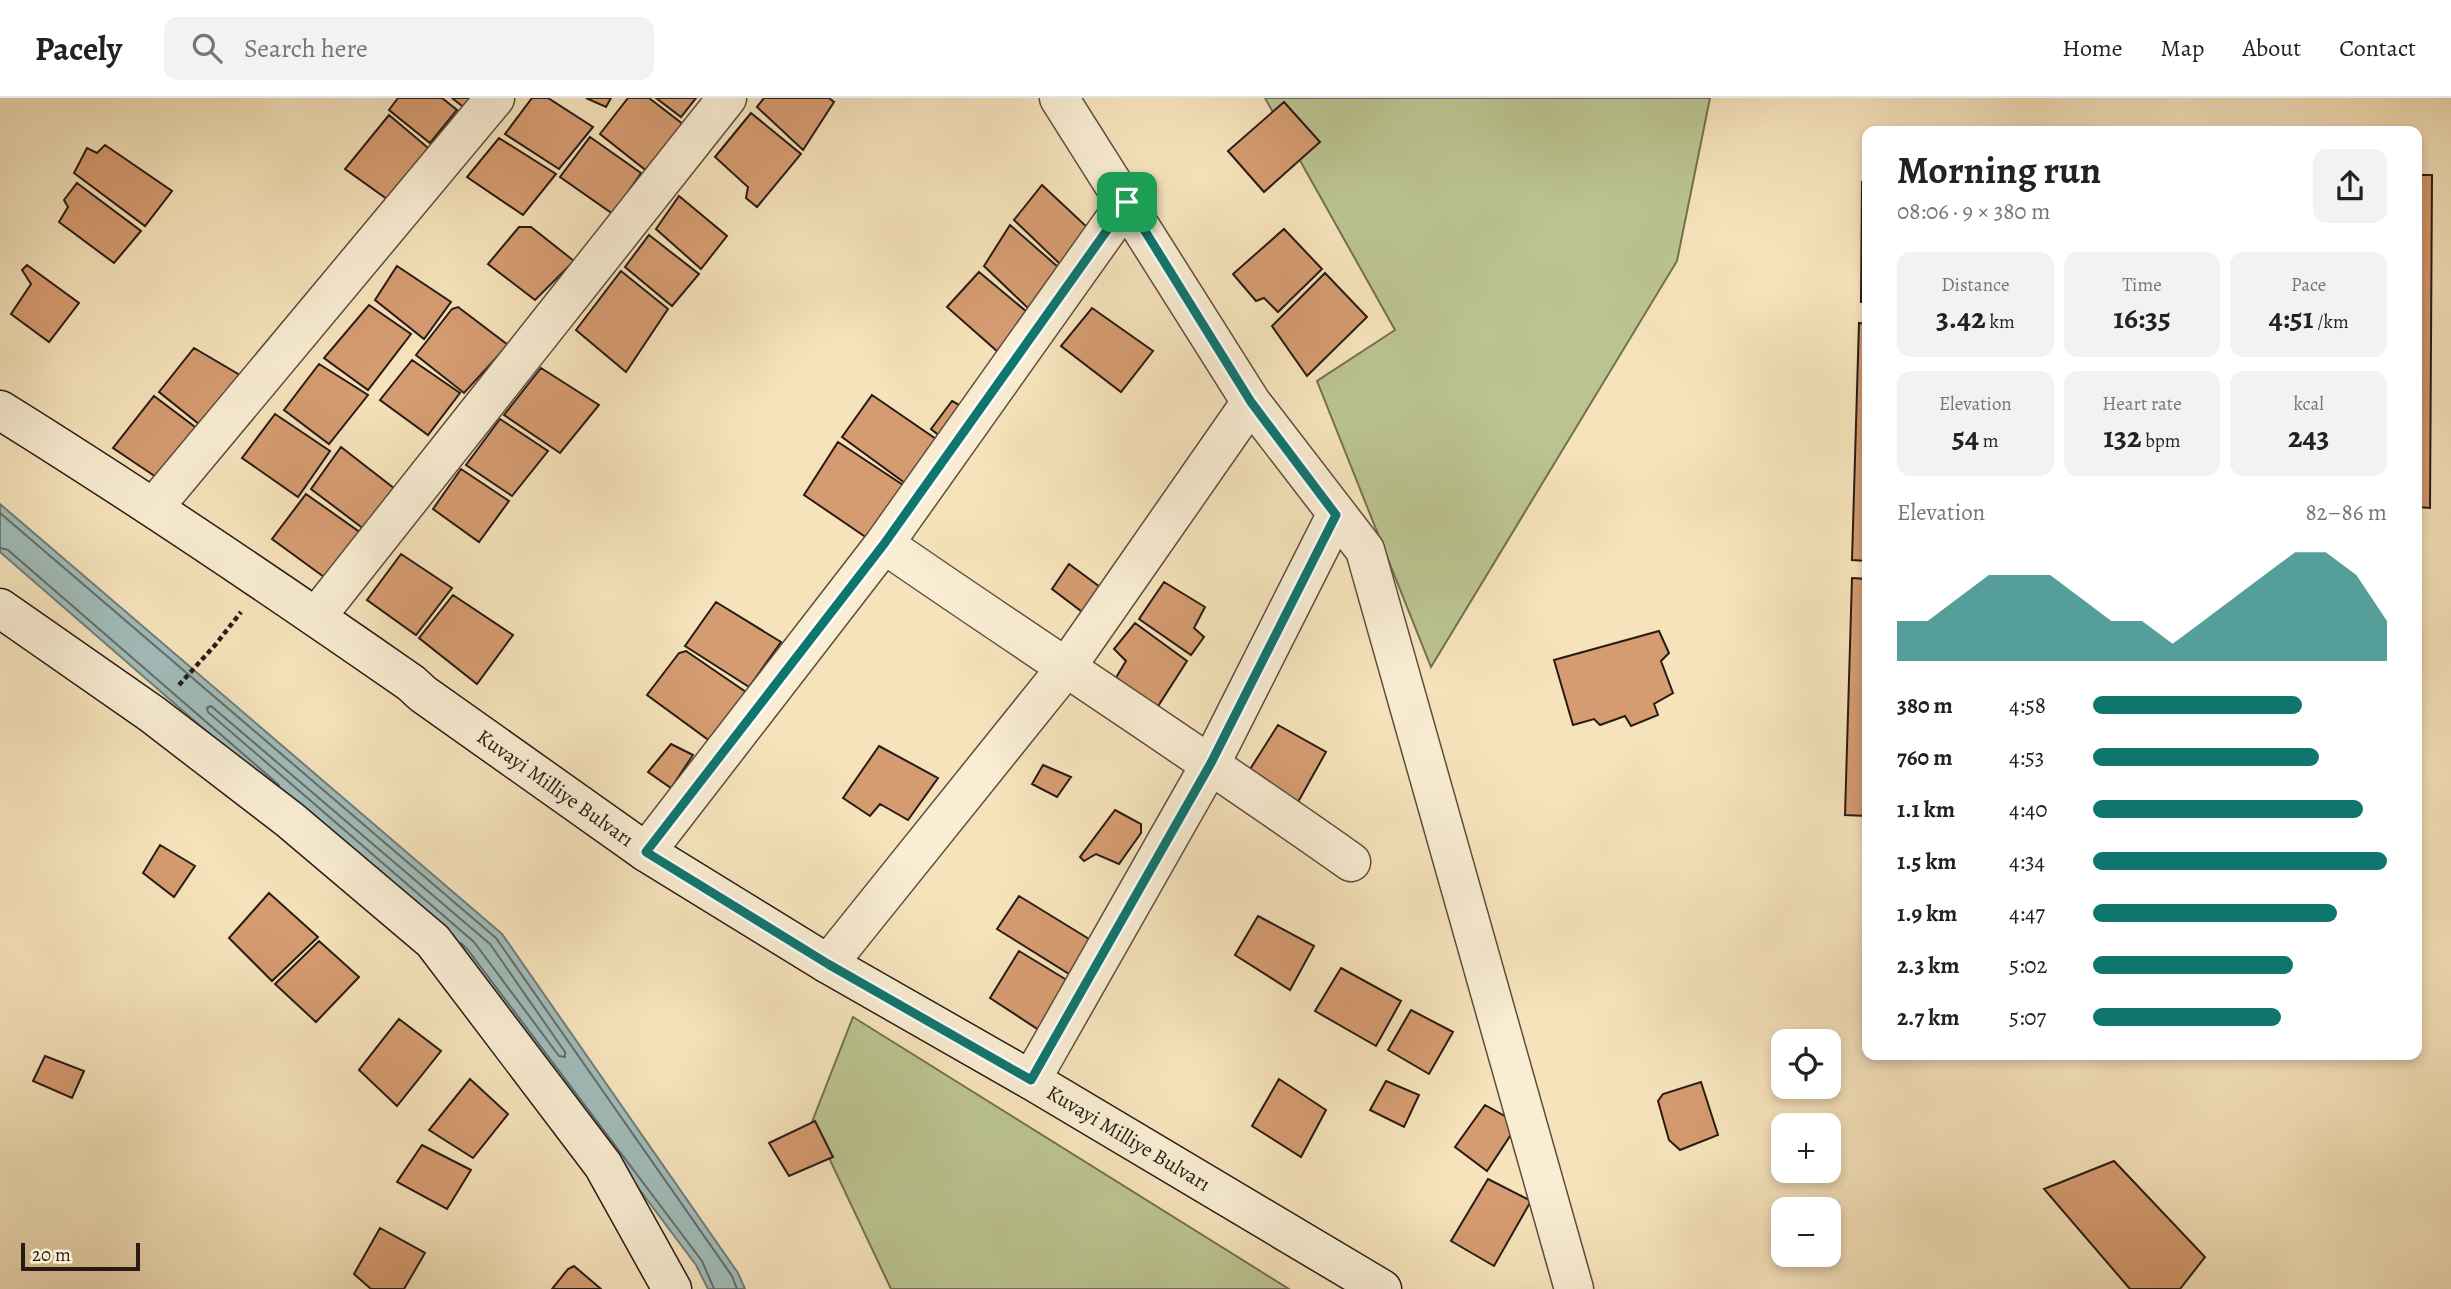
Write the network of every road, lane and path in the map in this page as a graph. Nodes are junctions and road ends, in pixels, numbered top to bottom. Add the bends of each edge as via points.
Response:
1 (495, 98) edge
2 (727, 98) edge
3 (1059, 98) edge
4 (1127, 202) junction
5 (1251, 402) junction
6 (0, 410) edge
7 (154, 507) junction
8 (1336, 515) junction
9 (884, 544) junction
10 (0, 608) edge
11 (316, 617) junction
12 (216, 644) dead end
13 (1065, 668) junction
14 (176, 688) dead end
15 (1211, 763) junction
16 (646, 852) junction
17 (1351, 862) dead end
18 (828, 964) junction
19 (1031, 1080) junction
20 (671, 1289) edge
21 (1382, 1289) edge
22 (1574, 1289) edge

1 - 7 street
2 - 11 street
3 - 4 street
4 - 5 street
4 - 9 street
5 - 8 street
5 - 13 street
6 - 7 street, Kuvayi Milliye Bulvarı
7 - 11 street, Kuvayi Milliye Bulvarı
8 - 15 street
8 - 22 street via 1365,550
9 - 13 street
9 - 16 street
10 - 20 street via 152,714 290,820 433,941 603,1165
11 - 16 street, Kuvayi Milliye Bulvarı
12 - 14 path
13 - 15 street
13 - 18 street
15 - 17 street
15 - 19 street
16 - 18 street, Kuvayi Milliye Bulvarı
18 - 19 street, Kuvayi Milliye Bulvarı
19 - 21 street, Kuvayi Milliye Bulvarı

